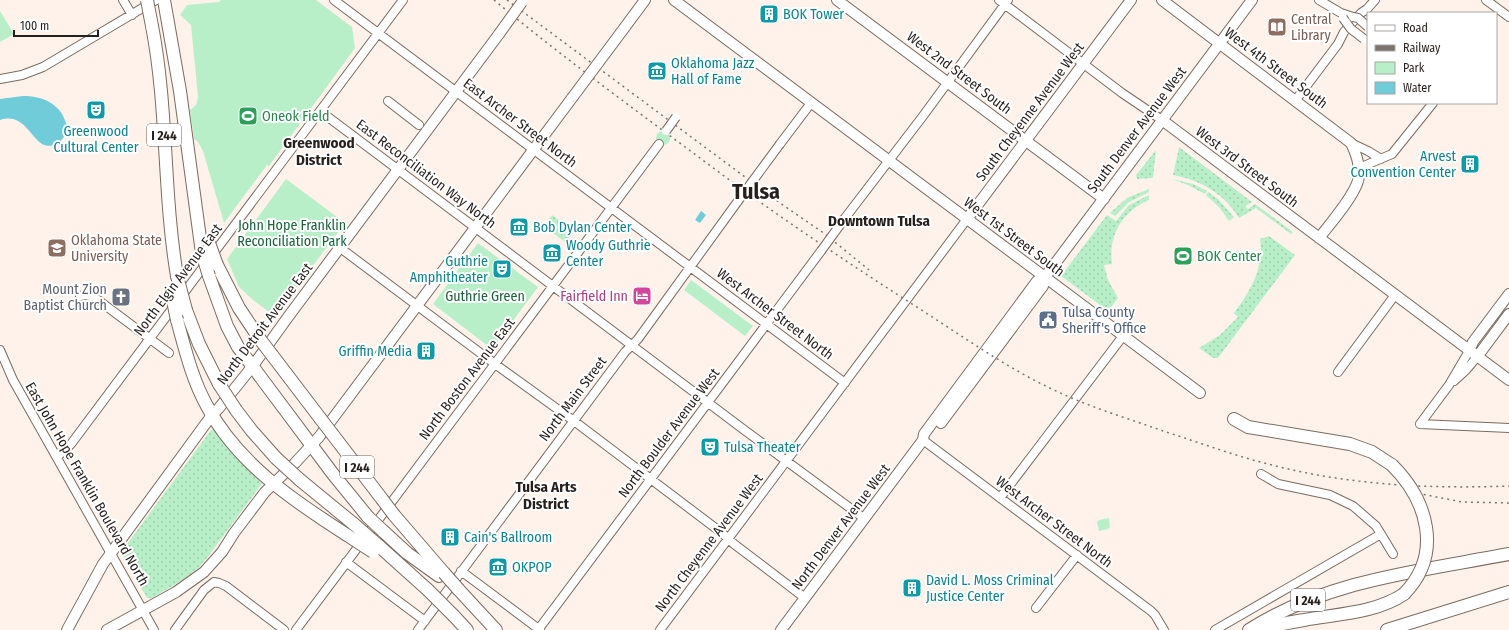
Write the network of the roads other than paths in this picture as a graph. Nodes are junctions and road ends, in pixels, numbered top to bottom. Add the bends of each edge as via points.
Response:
1 (124, 0) edge
2 (147, 0) edge
3 (156, 0) edge
4 (164, 0) edge
5 (334, 0) edge
6 (403, 0) edge
7 (645, 0) edge
8 (674, 0) edge
9 (837, 0) edge
10 (1131, 0) edge
11 (1162, 0) edge
12 (1252, 0) edge
13 (1318, 0) edge
14 (1374, 0) edge
15 (523, 1) edge
16 (1004, 1) edge
17 (1490, 1) edge
18 (1502, 11) junction
19 (1341, 13) junction
20 (132, 15) junction
21 (1353, 17) junction
22 (1509, 17) edge
23 (1497, 18) edge
24 (1348, 24) junction
25 (1367, 26) edge
26 (378, 33) junction
27 (1367, 35) edge
28 (1220, 44) junction
29 (1084, 64) junction
30 (0, 79) edge
31 (947, 83) junction
32 (456, 91) junction
33 (1295, 101) junction
34 (388, 102) dead end
35 (811, 103) junction
36 (1432, 104) edge
37 (320, 111) junction
38 (676, 117) dead end
39 (1162, 120) junction
40 (419, 125) dead end
41 (666, 132) dead end
42 (1026, 141) junction
43 (1351, 143) junction
44 (659, 144) dead end
45 (188, 150) junction
46 (534, 150) junction
47 (1381, 159) junction
48 (889, 161) junction
49 (1359, 168) junction
50 (398, 169) junction
51 (1104, 199) junction
52 (612, 208) junction
53 (967, 219) junction
54 (476, 228) junction
55 (1321, 235) junction
56 (172, 245) junction
57 (339, 247) junction
58 (690, 267) junction
59 (1045, 277) junction
60 (553, 286) junction
61 (1509, 294) edge
62 (1395, 295) junction
63 (80, 296) dead end
64 (908, 298) joint
65 (417, 305) junction
66 (1024, 306) joint
67 (1509, 314) edge
68 (767, 324) junction
69 (1123, 336) junction
70 (150, 339) junction
71 (631, 345) junction
72 (0, 350) edge
73 (169, 353) dead end
74 (1473, 354) junction
75 (495, 364) junction
76 (252, 367) junction
77 (1338, 372) dead end
78 (1509, 380) edge
79 (845, 382) junction
80 (1200, 393) dead end
81 (708, 402) junction
82 (212, 415) junction
83 (1234, 419) dead end
84 (574, 421) junction
85 (1509, 428) edge
86 (923, 440) junction
87 (312, 445) junction
88 (58, 457) junction
89 (787, 462) junction
90 (1261, 474) dead end
91 (651, 479) junction
92 (273, 483) junction
93 (1000, 498) junction
94 (866, 518) junction
95 (1381, 534) junction
96 (728, 538) junction
97 (376, 549) junction
98 (112, 552) junction
99 (1393, 554) dead end
100 (1509, 554) edge
101 (1077, 555) junction
102 (346, 562) junction
103 (461, 571) junction
104 (442, 576) junction
105 (1509, 592) edge
106 (805, 598) junction
107 (1036, 608) dead end
108 (144, 610) junction
109 (425, 621) junction
110 (67, 630) edge
111 (107, 630) edge
112 (154, 630) edge
113 (174, 630) edge
114 (284, 630) edge
115 (296, 630) edge
116 (418, 630) edge
117 (467, 630) edge
118 (496, 630) edge
119 (539, 630) edge
120 (660, 630) edge
121 (781, 630) edge
122 (1164, 630) edge
123 (1215, 630) edge
124 (1249, 630) edge
125 (1266, 630) edge
126 (1387, 630) edge

1 - 20 street
2 - 56 highway, I 244, bridge via 160,82
3 - 20 street
4 - 45 highway, I 244
5 - 26 street, East Archer Street North
6 - 26 street, North Elgin Avenue East
7 - 46 main road, bridge
8 - 35 main road, West 1st Street South
9 - 31 main road, West 2nd Street South
10 - 29 main road, South Cheyenne Avenue West
11 - 28 main road, West 4th Street South
12 - 28 main road, South Denver Avenue West
13 - 19 street
14 - 33 street via 1344,32 1338,44
15 - 32 main road, North Detroit Avenue East, bridge
16 - 29 street, West 3rd Street South
16 - 31 street, North Boulder Avenue West
17 - 18 street
18 - 22 street
18 - 23 street
19 - 21 street
19 - 24 street, bridge
20 - 30 street via 38,69
21 - 24 street, bridge
21 - 25 street, bridge
24 - 27 street, bridge via 1350,29 1364,39
26 - 32 street, East Archer Street North
26 - 37 street, North Elgin Avenue East
28 - 33 main road, West 4th Street South
28 - 39 main road, South Denver Avenue West
29 - 39 street, West 3rd Street South
29 - 42 main road, South Cheyenne Avenue West
31 - 42 main road, West 2nd Street South
31 - 48 street, North Boulder Avenue West
32 - 46 street, East Archer Street North
32 - 50 main road, North Detroit Avenue East
33 - 43 main road, West 4th Street South
34 - 40 street
35 - 48 main road, West 1st Street South
35 - 58 street, North Main Street, bridge
36 - 47 street via 1392,154
37 - 50 street, East Reconciliation Way North
37 - 70 street, North Elgin Avenue East
38 - 41 street, bridge
39 - 51 main road, South Denver Avenue West
39 - 55 main road, West 3rd Street South
42 - 51 main road, West 2nd Street South
42 - 53 main road, South Cheyenne Avenue West
43 - 47 street
43 - 49 main road
44 - 52 street, North Boston Avenue East
45 - 76 highway, bridge via 202,253 227,326
45 - 104 highway, I 244, bridge via 198,205 209,243 239,308 259,338
46 - 52 street, East Archer Street North
46 - 54 main road
47 - 49 street
48 - 53 main road, West 1st Street South
48 - 68 street, North Boulder Avenue West, bridge
49 - 55 main road via 1359,180 1354,190
50 - 54 street, East Reconciliation Way North
50 - 57 main road, North Detroit Avenue East
51 - 59 main road, South Denver Avenue West
52 - 58 street, East Archer Street North
52 - 60 street, North Boston Avenue East
53 - 59 main road, West 1st Street South
53 - 64 street, South Cheyenne Avenue West
54 - 60 street, East Reconciliation Way North
54 - 65 main road
55 - 62 main road, West 3rd Street South
56 - 82 highway, bridge via 171,291 177,320 190,368
56 - 97 highway, I 244, bridge via 186,310 199,344 219,384 236,410 276,458 355,525
57 - 65 street
57 - 76 main road, North Detroit Avenue East
58 - 68 street, West Archer Street North
58 - 71 street, North Main Street
59 - 66 main road, South Denver Avenue West via 1037,281
59 - 69 main road, West 1st Street South
60 - 71 street, East Reconciliation Way North
60 - 75 street, North Boston Avenue East
61 - 74 main road via 1474,340
62 - 74 main road, West 3rd Street South
62 - 77 street
63 - 70 street via 94,297
64 - 79 street, North Cheyenne Avenue West
65 - 75 street
65 - 87 main road
66 - 86 main road, North Denver Avenue West via 927,429
67 - 74 main road
68 - 79 street, West Archer Street North
68 - 81 street, North Boulder Avenue West
69 - 80 main road, West 1st Street South
69 - 93 street
70 - 73 street
70 - 88 street, North Elgin Avenue East via 71,444
71 - 81 street, East Reconciliation Way North
71 - 84 street, North Main Street
72 - 88 street, East John Hope Franklin Boulevard North
74 - 78 main road, West 3rd Street South
74 - 85 street via 1466,370 1449,385 1420,424
75 - 84 street
75 - 102 street, North Boston Avenue East
76 - 82 main road, North Detroit Avenue East
76 - 87 highway
79 - 89 street, North Cheyenne Avenue West
81 - 89 street, East Reconciliation Way North
81 - 91 street, North Boulder Avenue West
82 - 92 highway via 238,449
82 - 98 main road, North Detroit Avenue East
83 - 125 highway, bridge via 1248,427 1350,444 1372,452 1392,465 1406,480 1418,500 1427,534 1426,553 1421,570 1404,594 1391,602 1287,623
84 - 91 street
84 - 103 street, North Main Street
86 - 93 street, West Archer Street North
86 - 94 main road, North Denver Avenue West
87 - 92 main road
87 - 104 highway, bridge via 368,517 407,553
88 - 98 street, East John Hope Franklin Boulevard North
89 - 94 street, East Reconciliation Way North
89 - 96 street, North Cheyenne Avenue West
90 - 95 street via 1278,484 1338,498 1353,506 1376,526
91 - 96 street
91 - 119 street, North Boulder Avenue West
92 - 97 highway, bridge via 312,513 347,535
92 - 108 main road via 204,572 186,586
93 - 101 street, West Archer Street North
94 - 106 main road, North Denver Avenue West
95 - 99 street
95 - 123 street
96 - 106 street
96 - 120 street, North Cheyenne Avenue West
97 - 117 highway, I 244, bridge via 418,580
98 - 108 street, East John Hope Franklin Boulevard North
98 - 110 main road, North Detroit Avenue East via 98,572
100 - 124 highway, I 244 via 1343,587 1299,603
101 - 107 street
101 - 122 street, West Archer Street North via 1151,610
102 - 109 street
102 - 115 street, North Boston Avenue East
103 - 109 street, North Main Street
103 - 119 street
104 - 118 highway, bridge via 459,590
105 - 126 highway
106 - 121 main road, North Denver Avenue West
108 - 111 main road
108 - 112 street, East John Hope Franklin Boulevard North
109 - 116 street, North Main Street
113 - 114 street via 212,583 226,586

